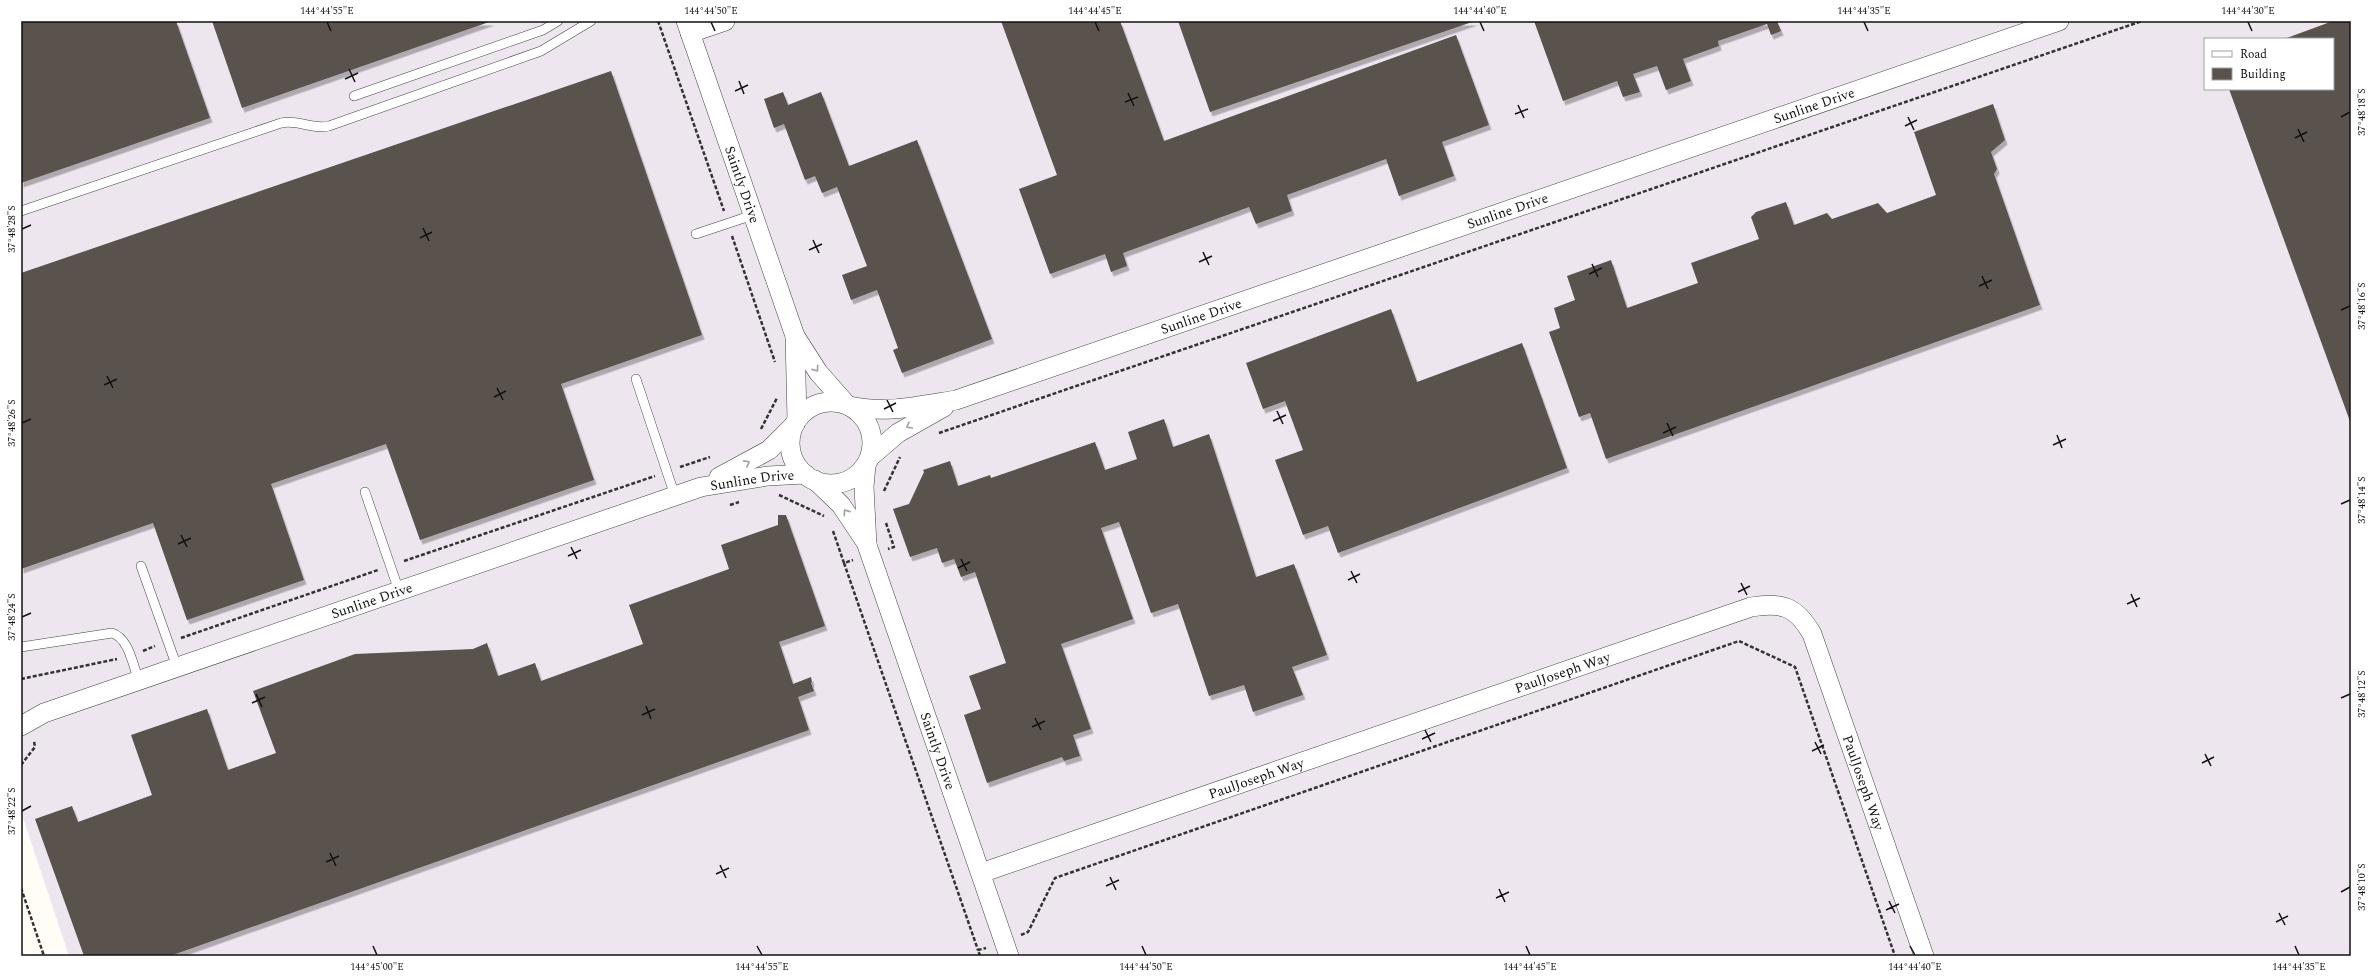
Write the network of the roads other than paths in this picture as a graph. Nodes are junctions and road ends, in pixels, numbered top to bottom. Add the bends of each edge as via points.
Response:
1 (558, 21) edge
2 (591, 21) edge
3 (725, 21) edge
4 (2059, 21) edge
5 (688, 27) edge
6 (354, 96) dead end
7 (21, 211) edge
8 (753, 215) junction
9 (696, 234) dead end
10 (795, 336) junction
11 (636, 379) dead end
12 (956, 400) junction
13 (848, 405) junction
14 (796, 422) junction
15 (868, 461) junction
16 (810, 477) junction
17 (700, 487) junction
18 (365, 492) dead end
19 (675, 496) junction
20 (869, 550) junction
21 (141, 566) dead end
22 (399, 591) junction
23 (21, 647) edge
24 (177, 667) junction
25 (139, 681) junction
26 (21, 713) edge
27 (44, 713) junction
28 (21, 726) edge
29 (981, 873) junction
30 (1007, 949) edge
31 (1924, 956) edge

1 - 6 lane via 542,30
2 - 7 lane via 541,51 329,126 320,128 290,120
3 - 5 street, Saintly Drive
4 - 12 street, Sunline Drive
5 - 8 street, Saintly Drive
8 - 9 lane
8 - 10 street, Saintly Drive
10 -> 13 street, Saintly Drive via 818,372
10 - 14 street, Saintly Drive
11 - 19 lane
12 - 13 street, Sunline Drive via 890,410
12 -> 15 street, Sunline Drive via 898,433
13 - 14 street via 833,402 820,404 807,410
13 - 15 street via 863,416 871,431 872,449
14 - 16 street via 790,437 791,451 796,464
17 -> 14 street, Sunline Drive via 769,450
15 - 16 street via 854,477 839,483 831,484
15 - 20 street, Saintly Drive via 864,487
16 - 17 street, Sunline Drive via 768,476
20 -> 16 street, Saintly Drive via 841,505
17 - 19 street, Sunline Drive
18 - 22 lane
19 - 22 street, Sunline Drive
20 - 29 street, Saintly Drive
21 - 24 lane
22 - 24 street, Sunline Drive
23 - 25 lane via 112,632 122,638
24 - 25 street, Sunline Drive
25 - 27 street, Sunline Drive
26 - 27 street, Sunline Drive
27 - 28 street, Sunline Drive
29 - 30 street, Saintly Drive
29 - 31 street, PaulJoseph Way via 1751,607 1771,604 1789,608 1803,618 1812,634

